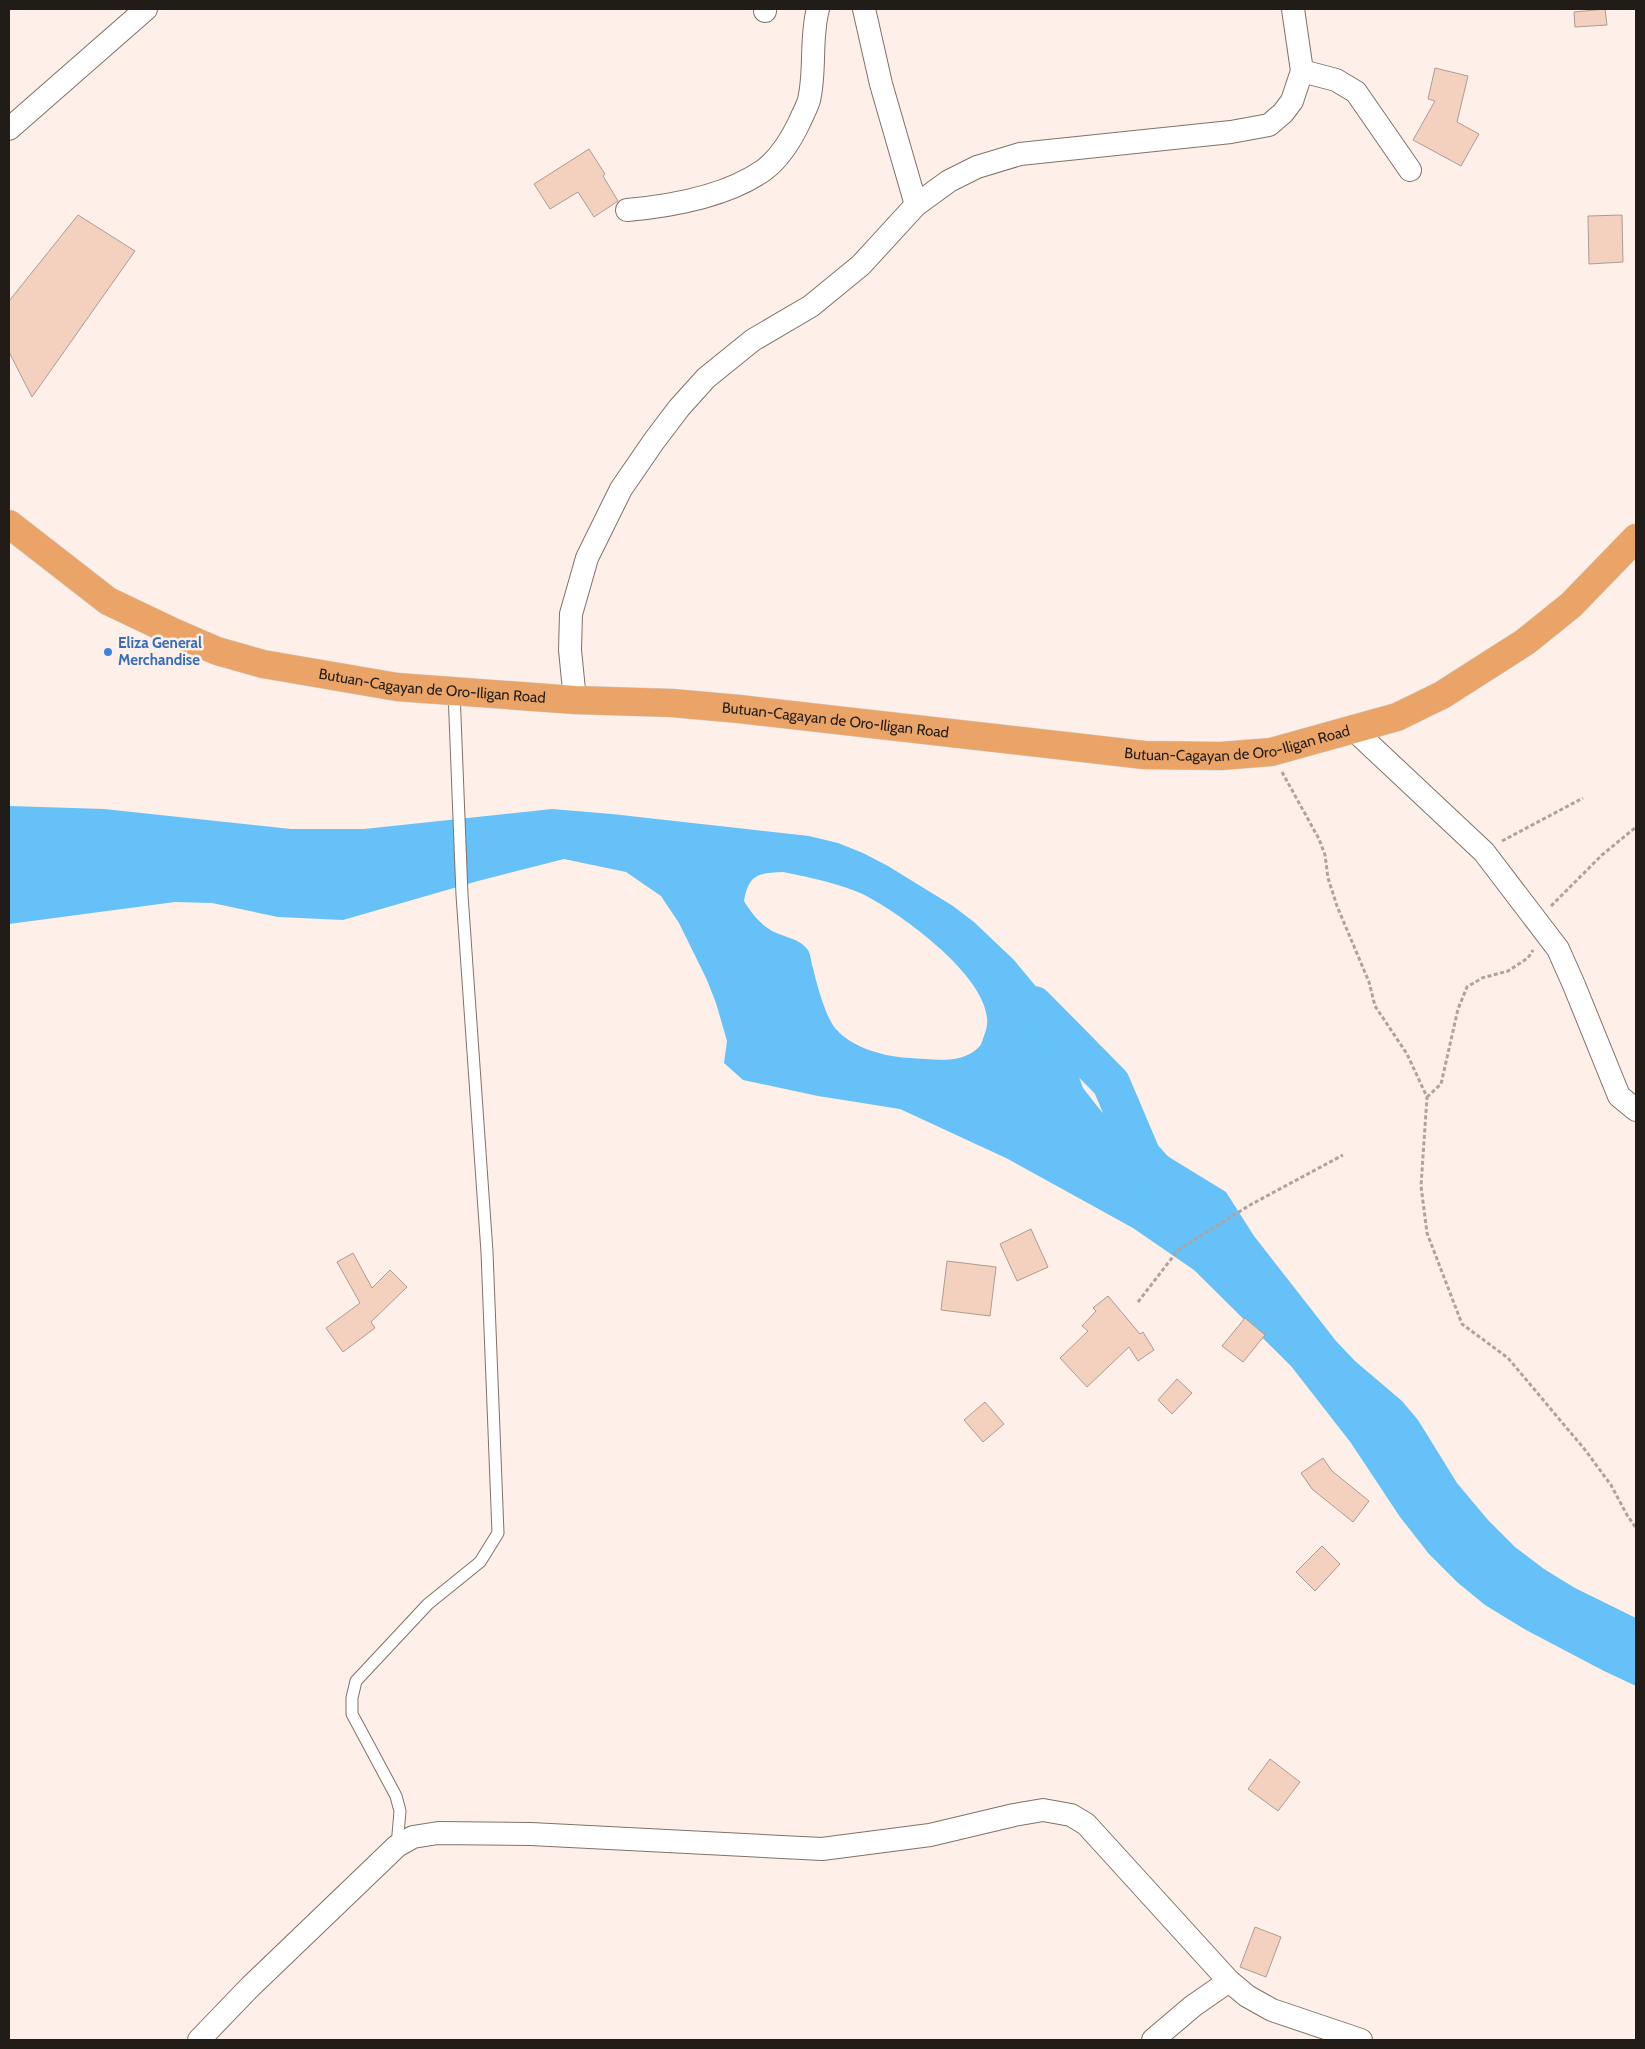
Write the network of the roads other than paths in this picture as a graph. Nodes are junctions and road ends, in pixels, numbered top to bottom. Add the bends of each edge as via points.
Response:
1 (146, 9) edge
2 (818, 9) edge
3 (864, 9) edge
4 (1293, 9) edge
5 (1302, 71) junction
6 (9, 129) edge
7 (1410, 170) dead end
8 (916, 205) junction
9 (627, 210) dead end
10 (9, 524) edge
11 (1636, 538) edge
12 (454, 691) junction
13 (575, 700) junction
14 (1354, 730) junction
15 (1636, 1110) edge
16 (397, 1846) junction
17 (1229, 1981) junction
18 (198, 2040) edge
19 (1154, 2040) edge
20 (1360, 2040) edge

1 - 6 street
2 - 9 street via 809,101 794,133 776,158 765,169 739,184 696,199
3 - 8 street via 881,84
4 - 5 street
5 - 7 street via 1336,80 1356,92
5 - 8 street via 1292,101 1269,125 1231,132 1020,154 977,167 949,181
8 - 13 street via 861,265 811,306 754,340 706,378 679,408 637,465 621,489 587,558 571,614 570,650
10 - 12 highway, Butuan-Cagayan de Oro-Iligan Road via 108,601 218,651 263,664 331,677
11 - 14 highway, Butuan-Cagayan de Oro-Iligan Road via 1571,605 1525,642 1442,695 1397,717
12 - 13 highway, Butuan-Cagayan de Oro-Iligan Road
12 - 16 lane via 457,814 487,1252 498,1534 480,1562 428,1604 356,1681 352,1714 396,1796 400,1811
13 - 14 highway, Butuan-Cagayan de Oro-Iligan Road via 672,703 748,710 1144,755 1221,756 1271,752
14 - 15 street via 1484,852 1558,949 1619,1096
16 - 17 street via 413,1837 438,1833 541,1834 822,1849 930,1835 1014,1814 1043,1810 1062,1812 1086,1824
16 - 18 street
17 - 19 street via 1193,2006
17 - 20 street via 1272,2010

